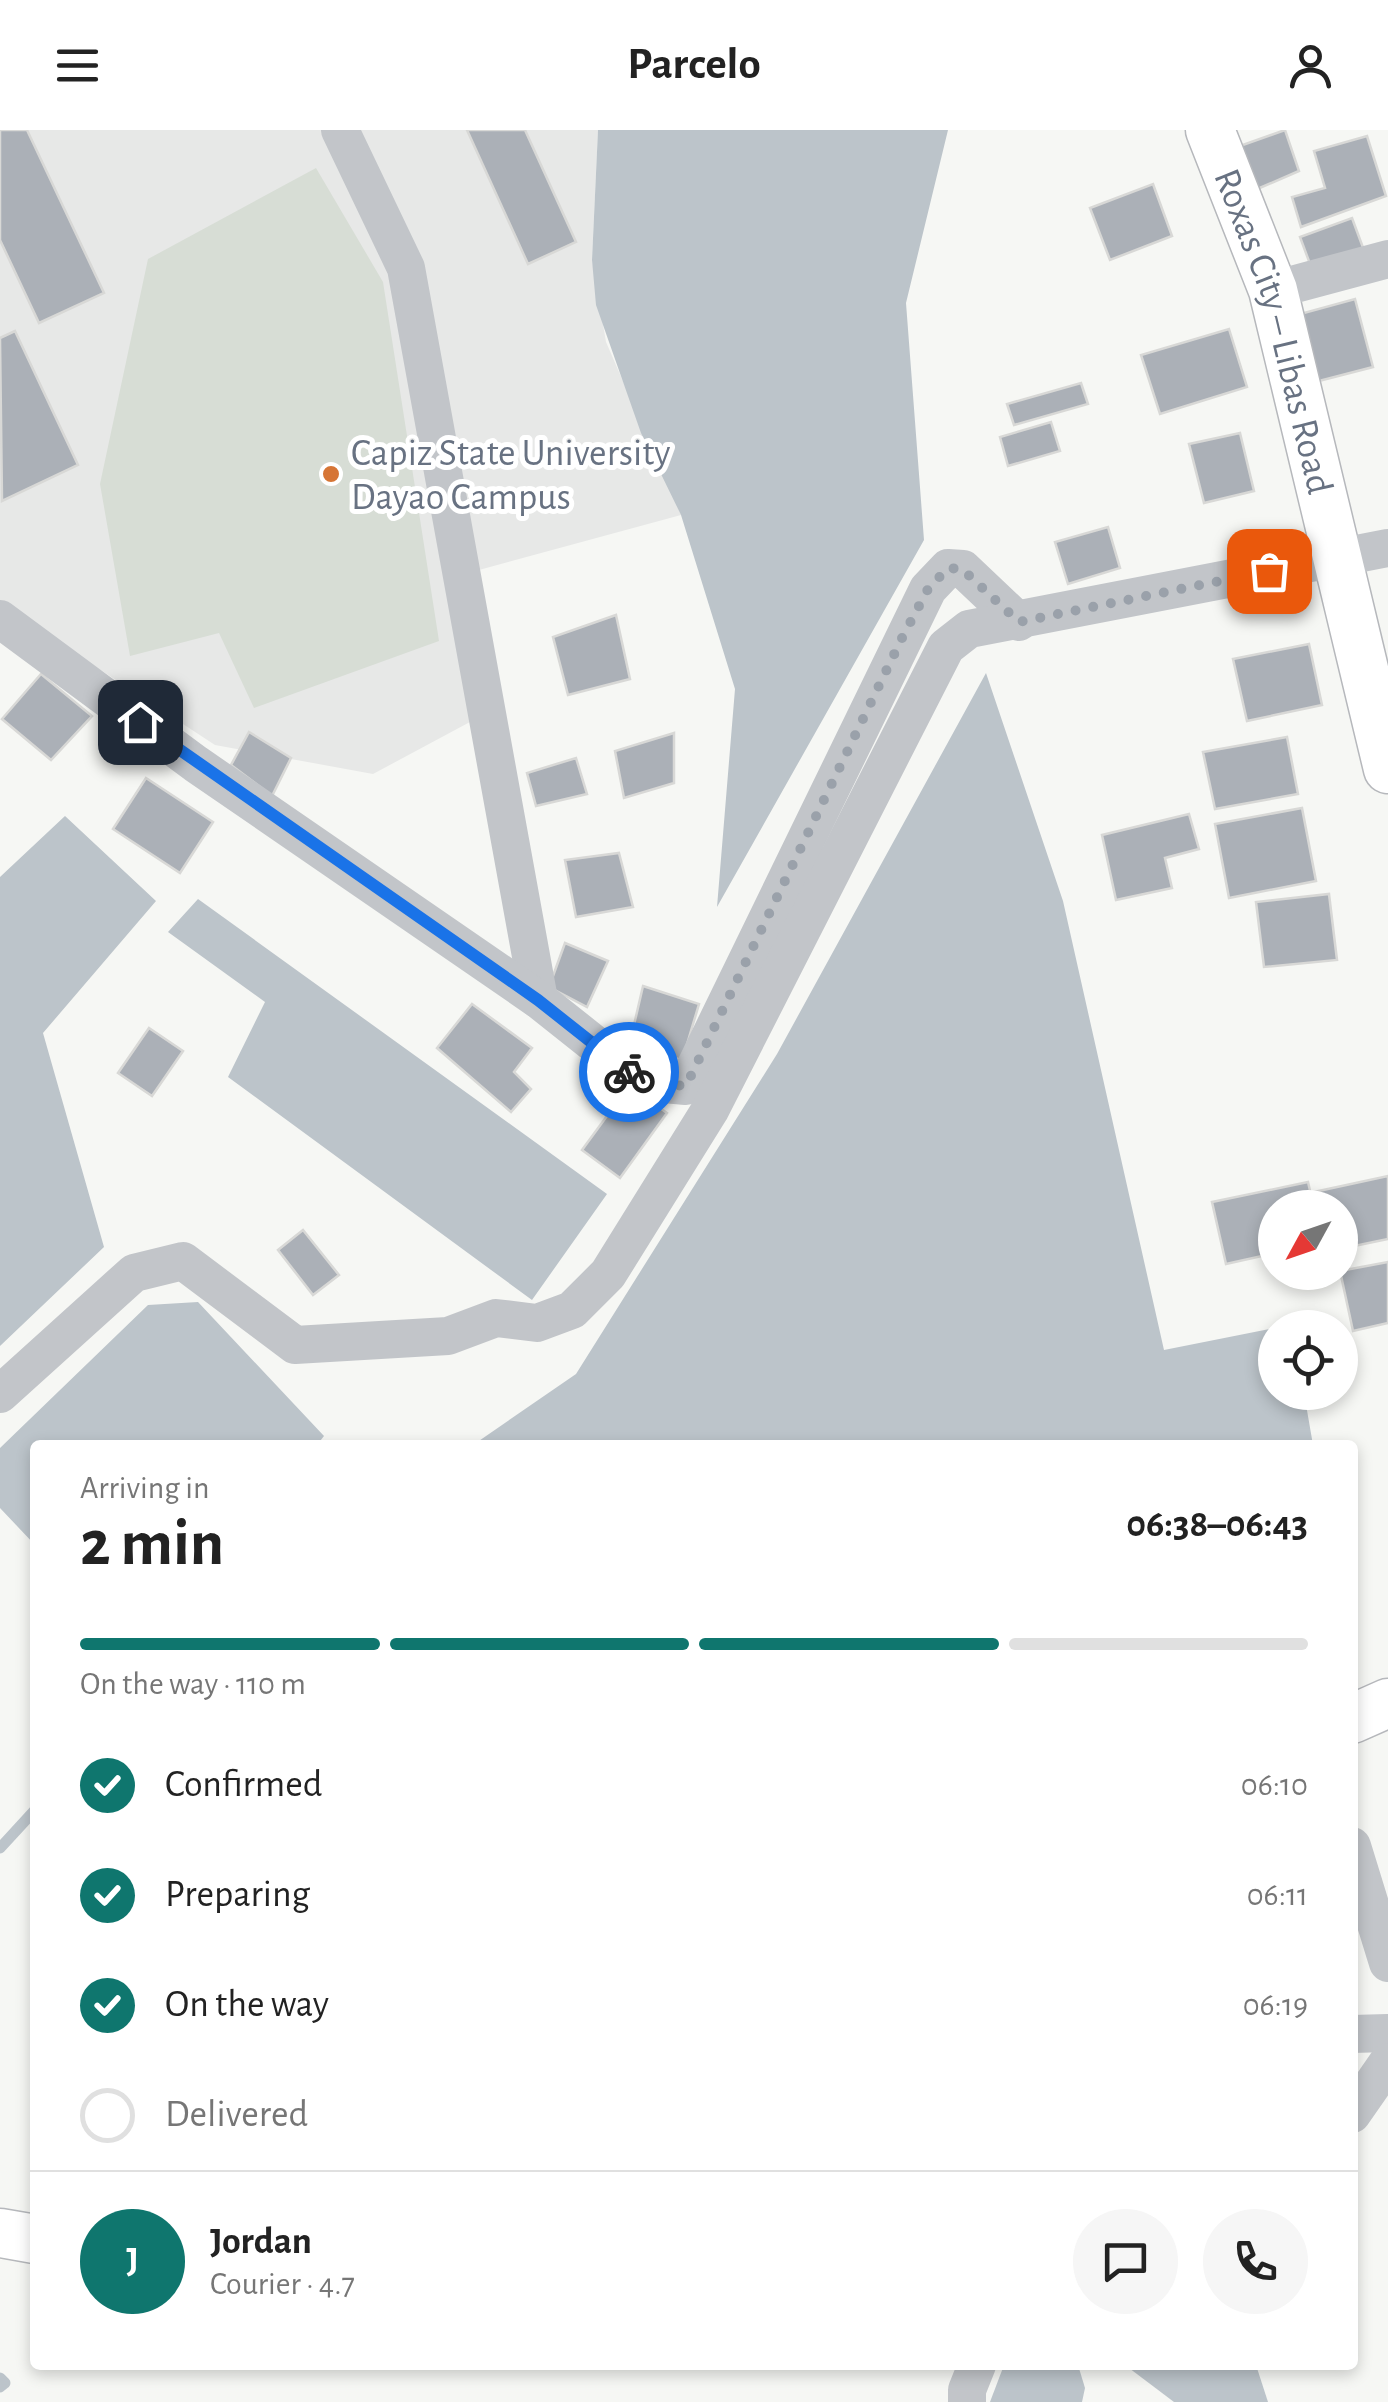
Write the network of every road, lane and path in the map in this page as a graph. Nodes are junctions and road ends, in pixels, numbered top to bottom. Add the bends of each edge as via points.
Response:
1 (340, 130) edge
2 (1210, 130) edge
3 (1388, 259) edge
4 (1273, 290) junction
5 (1388, 548) edge
6 (1340, 556) junction
7 (0, 618) edge
8 (1019, 622) junction
9 (1388, 769) edge
10 (538, 1000) junction
11 (0, 1394) edge
12 (1388, 1703) edge
13 (1358, 1716) edge
14 (1358, 1866) edge
15 (1388, 1963) edge
16 (1388, 2033) edge
17 (1358, 2034) edge
18 (1388, 2062) edge
19 (1358, 2105) edge
20 (0, 2233) edge
21 (30, 2238) edge
22 (975, 2370) edge
23 (967, 2402) edge

1 - 10 street via 406,268
2 - 4 main road, Roxas City – Libas Road
3 - 4 street
4 - 6 main road, Roxas City – Libas Road
5 - 6 street
6 - 8 street
6 - 9 main road, Roxas City – Libas Road
7 - 10 street via 196,764
8 - 10 street via 962,569 948,568 928,589 686,1086 642,1082
8 - 11 street via 969,629 946,647 710,1110 608,1274 572,1310 537,1323 496,1318 448,1336 295,1345 183,1262 134,1273
12 - 13 main road
14 - 15 street
16 - 17 street
18 - 19 street
20 - 21 main road
22 - 23 street

